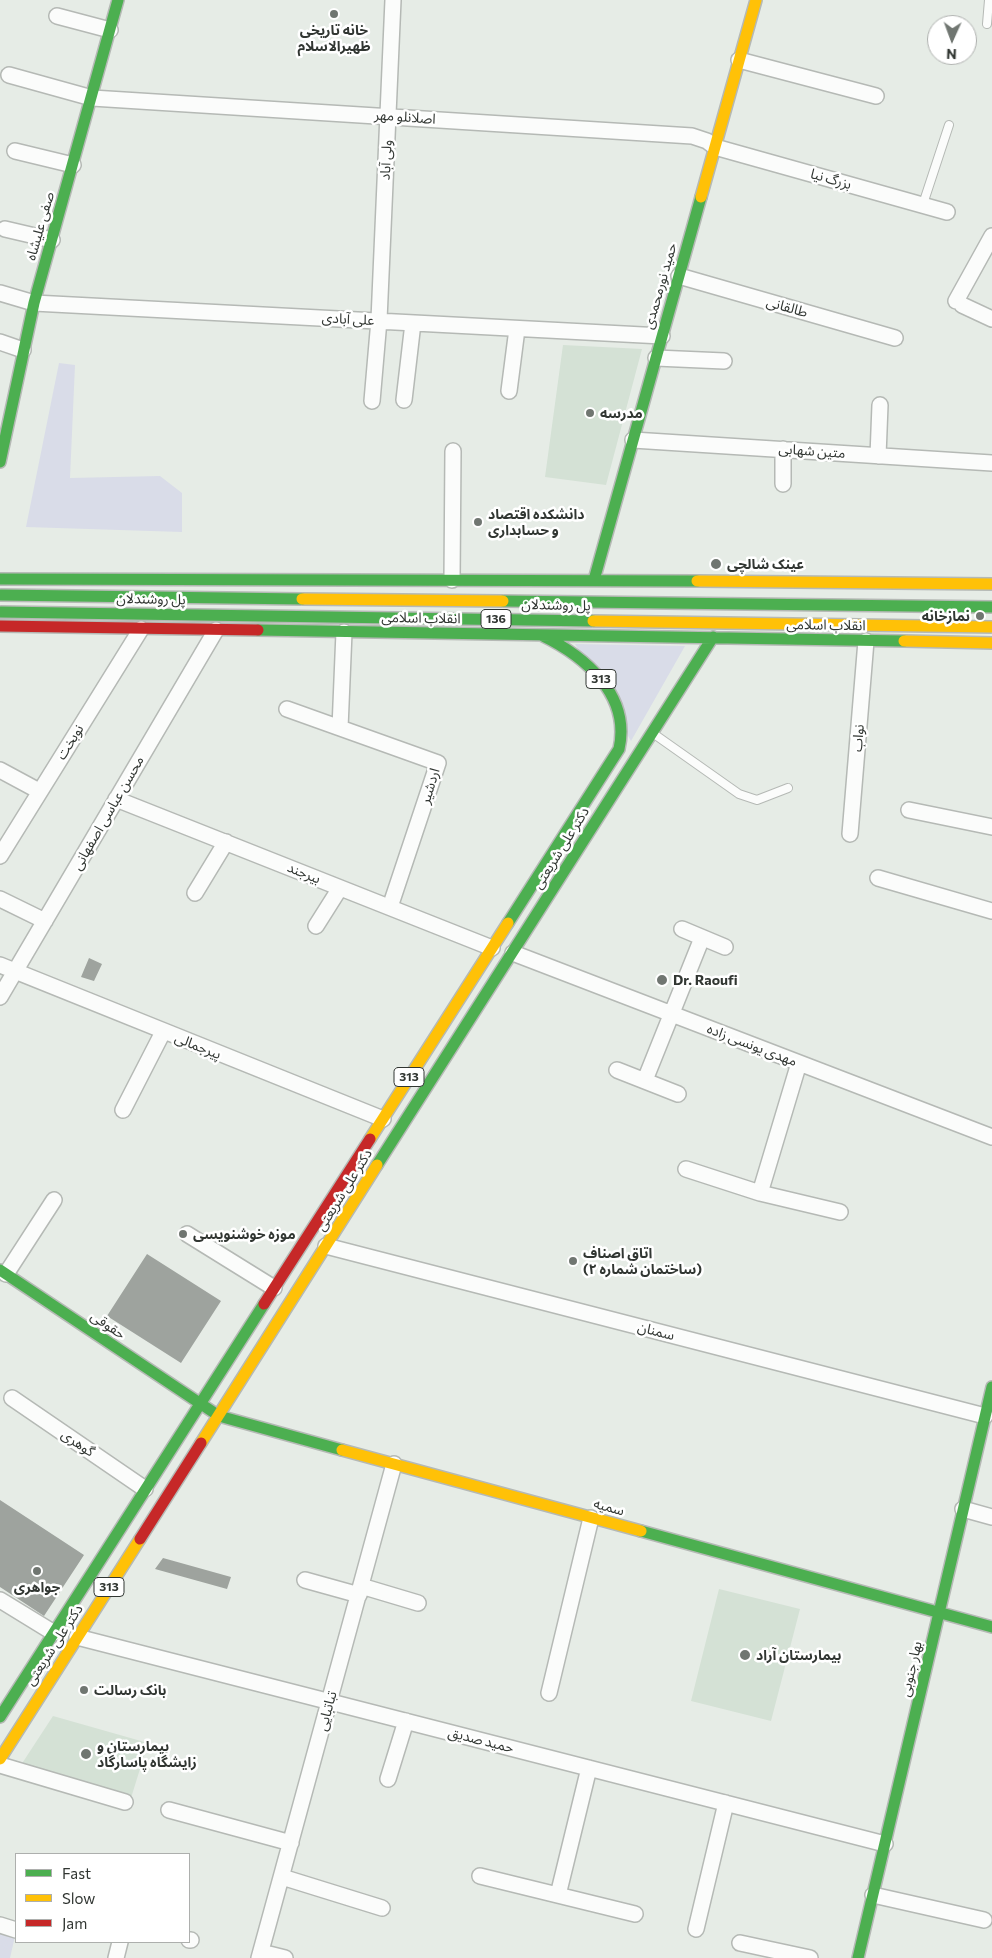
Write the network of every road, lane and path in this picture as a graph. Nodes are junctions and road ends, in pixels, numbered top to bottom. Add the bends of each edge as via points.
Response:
1 (118, 0) edge
2 (393, 0) edge
3 (756, 0) edge
4 (989, 0) edge
5 (57, 16) dead end
6 (987, 24) dead end
7 (110, 30) junction
8 (739, 60) junction
9 (9, 75) dead end
10 (876, 96) dead end
11 (92, 98) junction
12 (388, 116) junction
13 (949, 126) dead end
14 (715, 147) junction
15 (15, 151) dead end
16 (73, 165) junction
17 (923, 204) junction
18 (948, 212) dead end
19 (6, 229) dead end
20 (992, 236) edge
21 (52, 240) junction
22 (679, 276) junction
23 (0, 293) edge
24 (34, 303) junction
25 (992, 319) edge
26 (378, 320) junction
27 (413, 323) junction
28 (517, 329) junction
29 (662, 336) junction
30 (895, 338) dead end
31 (0, 342) edge
32 (23, 350) junction
33 (656, 358) junction
34 (724, 361) dead end
35 (509, 391) dead end
36 (404, 400) dead end
37 (372, 401) dead end
38 (880, 405) dead end
39 (4, 415) edge
40 (633, 440) junction
41 (783, 449) junction
42 (453, 451) dead end
43 (878, 456) junction
44 (0, 462) edge
45 (992, 462) edge
46 (783, 484) dead end
47 (0, 579) edge
48 (74, 579) junction
49 (452, 580) junction
50 (594, 580) junction
51 (691, 581) junction
52 (948, 584) junction
53 (992, 584) edge
54 (0, 595) edge
55 (992, 607) edge
56 (0, 612) edge
57 (0, 626) edge
58 (992, 627) edge
59 (72, 628) junction
60 (141, 628) junction
61 (216, 630) junction
62 (344, 632) junction
63 (541, 635) junction
64 (713, 637) junction
65 (866, 641) junction
66 (940, 642) junction
67 (992, 643) edge
68 (286, 709) dead end
69 (340, 728) junction
70 (653, 733) junction
71 (0, 770) edge
72 (788, 788) dead end
73 (40, 791) junction
74 (116, 799) junction
75 (909, 810) dead end
76 (992, 827) edge
77 (850, 834) dead end
78 (226, 842) junction
79 (0, 856) edge
80 (878, 878) dead end
81 (340, 888) junction
82 (195, 893) dead end
83 (0, 899) edge
84 (390, 907) junction
85 (992, 911) edge
86 (45, 921) junction
87 (316, 926) dead end
88 (682, 929) dead end
89 (702, 938) junction
90 (724, 947) dead end
91 (492, 948) junction
92 (513, 952) junction
93 (0, 965) edge
94 (14, 972) junction
95 (0, 997) edge
96 (671, 1014) junction
97 (163, 1032) junction
98 (799, 1063) junction
99 (617, 1070) dead end
100 (645, 1080) junction
101 (678, 1094) dead end
102 (123, 1110) dead end
103 (382, 1119) junction
104 (992, 1137) edge
105 (686, 1169) dead end
106 (760, 1193) junction
107 (54, 1200) dead end
108 (840, 1212) dead end
109 (187, 1234) dead end
110 (326, 1246) junction
111 (3, 1272) edge
112 (274, 1288) junction
113 (992, 1387) edge
114 (12, 1398) dead end
115 (200, 1404) junction
116 (219, 1416) junction
117 (985, 1416) junction
118 (394, 1464) junction
119 (145, 1489) junction
120 (963, 1510) junction
121 (992, 1517) edge
122 (591, 1518) junction
123 (305, 1580) dead end
124 (360, 1590) junction
125 (0, 1600) edge
126 (418, 1603) dead end
127 (939, 1613) junction
128 (992, 1628) edge
129 (54, 1633) junction
130 (78, 1637) junction
131 (549, 1693) dead end
132 (330, 1701) junction
133 (0, 1717) edge
134 (406, 1721) junction
135 (0, 1758) edge
136 (0, 1765) edge
137 (589, 1768) junction
138 (388, 1779) dead end
139 (125, 1802) dead end
140 (726, 1803) junction
141 (169, 1810) dead end
142 (291, 1843) junction
143 (885, 1844) junction
144 (480, 1876) dead end
145 (282, 1877) junction
146 (558, 1894) junction
147 (873, 1895) junction
148 (382, 1908) dead end
149 (635, 1914) dead end
150 (984, 1920) dead end
151 (0, 1925) edge
152 (696, 1929) dead end
153 (15, 1930) edge
154 (120, 1943) edge
155 (740, 1943) dead end
156 (260, 1955) edge
157 (116, 1958) edge
158 (285, 1958) edge
159 (810, 1958) edge
160 (858, 1958) edge

1 - 7 main road, صفی علیشاه
2 - 12 street, ولی آباد
3 - 8 main road, حمید نورمحمدی
4 - 6 lane
5 - 7 street
7 - 11 main road, صفی علیشاه
8 - 10 street
8 - 14 main road, حمید نورمحمدی
9 - 11 street, اصلانلو مهر
11 - 12 street, اصلانلو مهر
11 - 16 main road, صفی علیشاه
12 - 14 street, اصلانلو مهر via 692,136
12 - 26 street, ولی آباد
13 - 17 lane
14 - 17 street, بزرگ نیا
14 - 22 main road, حمید نورمحمدی
15 - 16 street
16 - 21 main road, صفی علیشاه
17 - 18 street, بزرگ نیا
19 - 21 street
20 - 25 street via 959,303
21 - 24 main road, صفی علیشاه
22 - 29 main road, حمید نورمحمدی
22 - 30 street, طالقانی
23 - 24 street, علی آبادی
24 - 26 street, علی آبادی
24 - 32 main road, صفی علیشاه
26 - 27 street, علی آبادی
26 - 37 street, ولی آباد
27 - 28 street, علی آبادی
27 - 36 street
28 - 29 street, علی آبادی
28 - 35 street
29 - 33 main road, حمید نورمحمدی
31 - 32 street
32 - 39 main road, صفی علیشاه
33 - 34 street
33 - 40 main road, حمید نورمحمدی
38 - 43 street
39 - 44 main road, صفی علیشاه
40 - 41 street, متین شهابی
40 - 50 main road, حمید نورمحمدی
41 - 43 street, متین شهابی
41 - 46 street
42 - 49 street
43 - 45 street, متین شهابی
47 - 48 main road
48 - 49 main road
48 - 59 main road via 65,587 63,619
49 - 50 main road
50 - 51 main road
51 - 52 main road
51 - 64 main road via 700,587 711,604 715,628
52 - 53 main road
52 - 66 main road via 933,595 924,615
54 - 55 main road, پل روشندلان / 136, bridge
56 - 58 main road, پل روشندلان / 136, bridge
57 - 59 main road, انقلاب اسلامی
59 - 60 main road, انقلاب اسلامی
60 - 61 main road, انقلاب اسلامی
60 - 73 street, نوبخت
61 - 62 main road, انقلاب اسلامی
61 - 74 street, محسن عباسی اصفهانی
62 - 63 main road, انقلاب اسلامی
62 - 69 street
63 - 64 main road, انقلاب اسلامی
63 - 91 main road, دکتر علی شریعتی / 313 via 575,654 600,679 615,703 622,741
64 - 65 main road, انقلاب اسلامی
64 - 70 main road, دکتر علی شریعتی / 313
65 - 66 main road, انقلاب اسلامی
65 - 77 street, نواب
66 - 67 main road, انقلاب اسلامی
68 - 69 street, اردشیر
69 - 84 street, اردشیر via 438,763
70 - 72 lane via 739,794 757,800
70 - 92 main road, دکتر علی شریعتی / 313
71 - 73 street
73 - 79 street, نوبخت
74 - 78 street, بیرجند
74 - 86 street, محسن عباسی اصفهانی
75 - 76 street
78 - 81 street, بیرجند
78 - 82 street
80 - 85 street
81 - 84 street, بیرجند
81 - 87 street
83 - 86 street
84 - 91 street, بیرجند
86 - 94 street, محسن عباسی اصفهانی
88 - 89 street
89 - 90 street
89 - 96 street
91 - 103 main road, دکتر علی شریعتی / 313
92 - 96 street, مهدی یونسی زاده
92 - 110 main road, دکتر علی شریعتی / 313
93 - 94 street, پیرجمالی
94 - 95 street, محسن عباسی اصفهانی
94 - 97 street, پیرجمالی
96 - 98 street, مهدی یونسی زاده
96 - 100 street
97 - 102 street
97 - 103 street, پیرجمالی
98 - 104 street, مهدی یونسی زاده
98 - 106 street
99 - 100 street
100 - 101 street
103 - 112 main road, دکتر علی شریعتی / 313
105 - 106 street
106 - 108 street
107 - 111 street
109 - 112 street
110 - 116 main road, دکتر علی شریعتی / 313
110 - 117 street, سمنان
111 - 115 main road, حقوقی
112 - 115 main road, دکتر علی شریعتی / 313
113 - 117 main road, بهار جنوبی
114 - 119 street, گوهری
115 - 116 main road, حقوقی
115 - 119 main road, دکتر علی شریعتی / 313
116 - 118 main road, سمیه
116 - 130 main road, دکتر علی شریعتی / 313
117 - 120 main road, بهار جنوبی
118 - 122 main road, سمیه
118 - 124 street, تباتبایی
119 - 129 main road, دکتر علی شریعتی / 313
120 - 121 street
120 - 127 main road, بهار جنوبی
122 - 127 main road, سمیه
122 - 131 street
123 - 124 street
124 - 126 street
124 - 132 street, تباتبایی
125 - 129 street
127 - 128 main road, سمیه
127 - 143 main road, بهار جنوبی
129 - 133 main road, دکتر علی شریعتی / 313
130 - 132 street, حمید صدیق
130 - 135 main road, دکتر علی شریعتی / 313
132 - 134 street, حمید صدیق
132 - 142 street, تباتبایی
134 - 137 street, حمید صدیق
134 - 138 street
136 - 139 street
137 - 140 street, حمید صدیق
137 - 146 street
140 - 143 street, حمید صدیق
140 - 152 street
141 - 142 street
142 - 145 street, تباتبایی
143 - 147 main road, بهار جنوبی
144 - 146 street
145 - 148 street
145 - 156 street, تباتبایی
146 - 149 street
147 - 150 street
147 - 160 main road, بهار جنوبی
151 - 153 street
154 - 157 street
155 - 159 street
156 - 158 street

